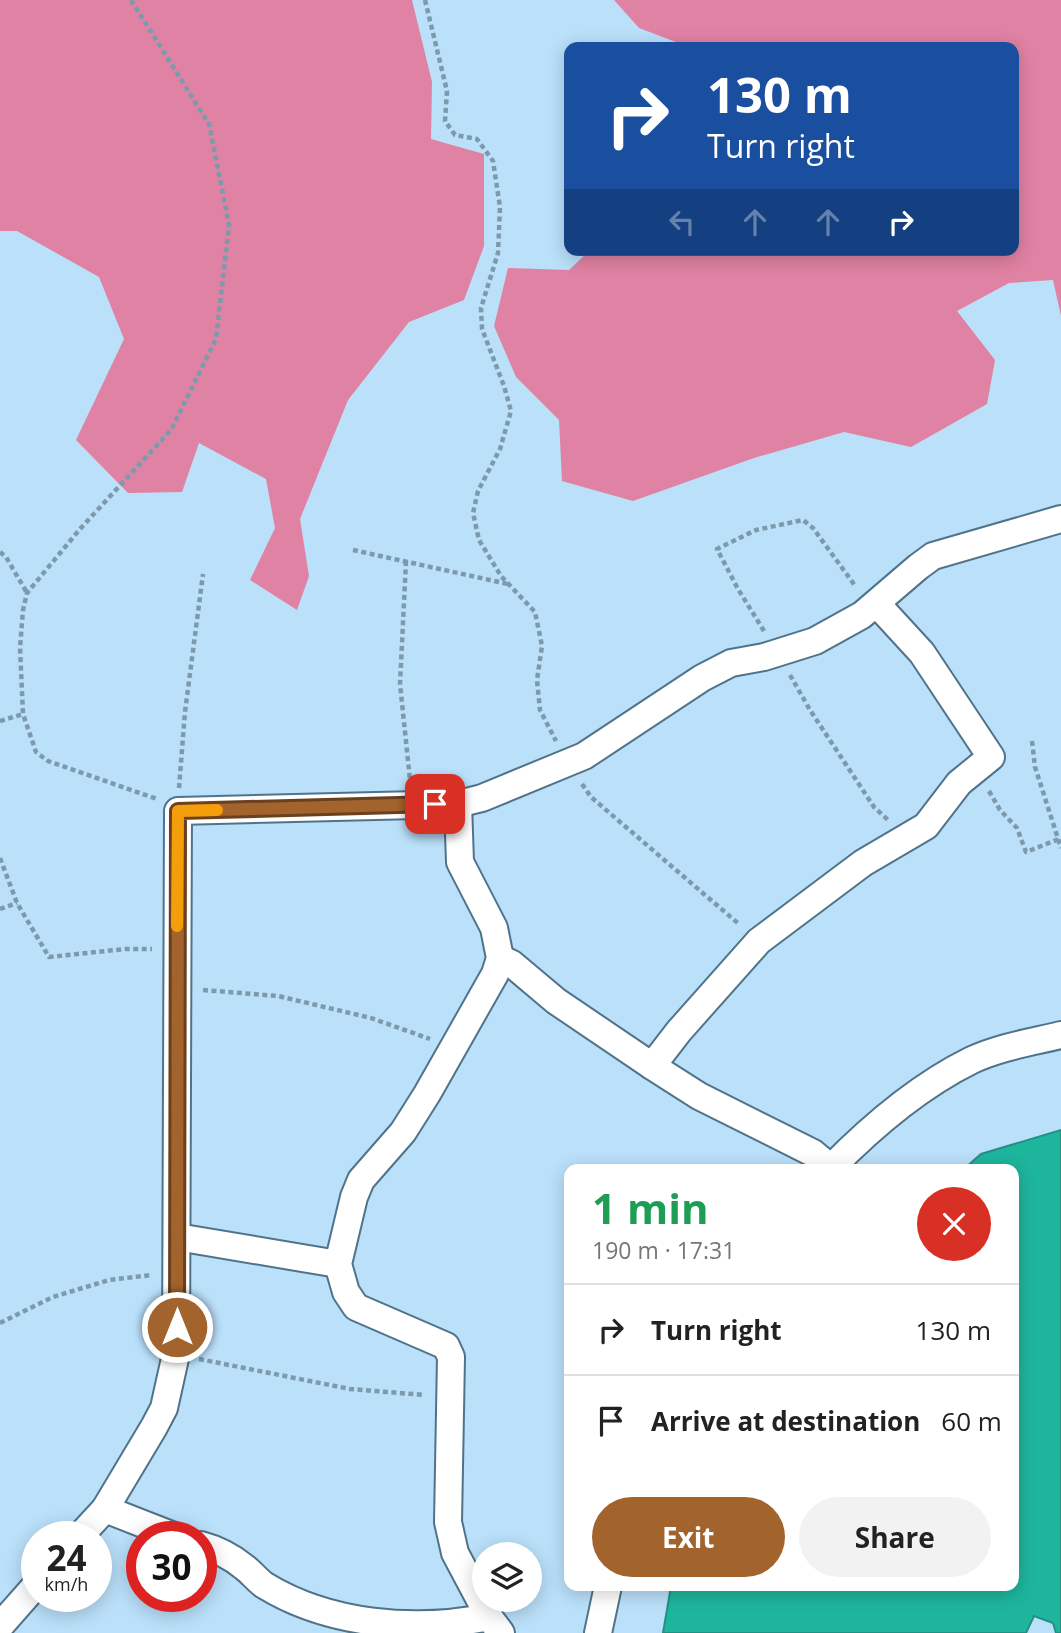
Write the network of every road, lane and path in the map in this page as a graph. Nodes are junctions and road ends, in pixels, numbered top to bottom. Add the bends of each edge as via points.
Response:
1 (131, 0) edge
2 (425, 0) edge
3 (1061, 519) edge
4 (353, 550) dead end
5 (0, 552) edge
6 (406, 561) junction
7 (202, 574) dead end
8 (509, 585) junction
9 (27, 593) junction
10 (877, 604) junction
11 (23, 714) junction
12 (0, 721) edge
13 (1032, 741) dead end
14 (568, 763) junction
15 (977, 769) junction
16 (458, 804) junction
17 (413, 805) junction
18 (178, 811) junction
19 (1059, 839) junction
20 (1061, 848) edge
21 (0, 858) edge
22 (18, 903) junction
23 (0, 909) edge
24 (759, 941) junction
25 (177, 949) junction
26 (500, 958) junction
27 (177, 988) junction
28 (1061, 1035) edge
29 (454, 1047) junction
30 (652, 1066) junction
31 (826, 1164) edge
32 (835, 1164) edge
33 (177, 1237) junction
34 (338, 1264) junction
35 (177, 1272) junction
36 (0, 1323) edge
37 (176, 1354) junction
38 (450, 1397) junction
39 (105, 1508) junction
40 (93, 1521) edge
41 (137, 1521) edge
42 (217, 1553) edge
43 (607, 1591) edge
44 (21, 1602) edge
45 (495, 1625) edge
46 (0, 1626) edge
47 (598, 1633) edge

1 - 9 path via 209,124 229,225 216,339 171,430
2 - 8 path via 447,91 445,121 455,135 477,139 493,161 500,206 498,253 481,308 482,329 511,411 473,513 479,540
3 - 10 street via 933,556
4 - 6 path
5 - 9 path
6 - 8 path
6 - 17 path via 400,684
7 - 18 path
8 - 14 path via 535,612 542,646 537,680 540,710
9 - 11 path via 20,648
10 - 14 street via 815,641 731,663
10 - 15 street via 922,653 991,757
11 - 12 path
11 - 18 path via 36,752 48,761 153,797
13 - 19 path via 1035,767
14 - 16 street
14 - 24 path via 591,797
15 - 19 path via 1000,810 1017,828 1026,852
15 - 24 street via 959,783 926,826 863,863
16 - 17 street
16 - 26 street via 460,862 494,928
17 - 18 street
18 - 25 street
19 - 20 path
21 - 22 path
22 - 23 path
22 - 25 path via 49,957
24 - 30 street
25 - 27 street
26 - 29 street
26 - 30 street
27 - 29 path via 278,996 371,1018
27 - 33 street
28 - 32 street via 973,1060 925,1089
29 - 34 street via 403,1132 360,1180
30 - 31 street
33 - 34 street
33 - 35 street
34 - 38 street via 346,1293 356,1307 446,1346 451,1357
35 - 36 path via 109,1280 53,1297
35 - 37 street
37 - 38 path via 350,1389
37 - 39 street via 164,1408
38 - 45 street via 448,1522 455,1553
39 - 40 street
39 - 41 street
42 - 45 street via 295,1601 370,1623
43 - 47 street
44 - 46 street

